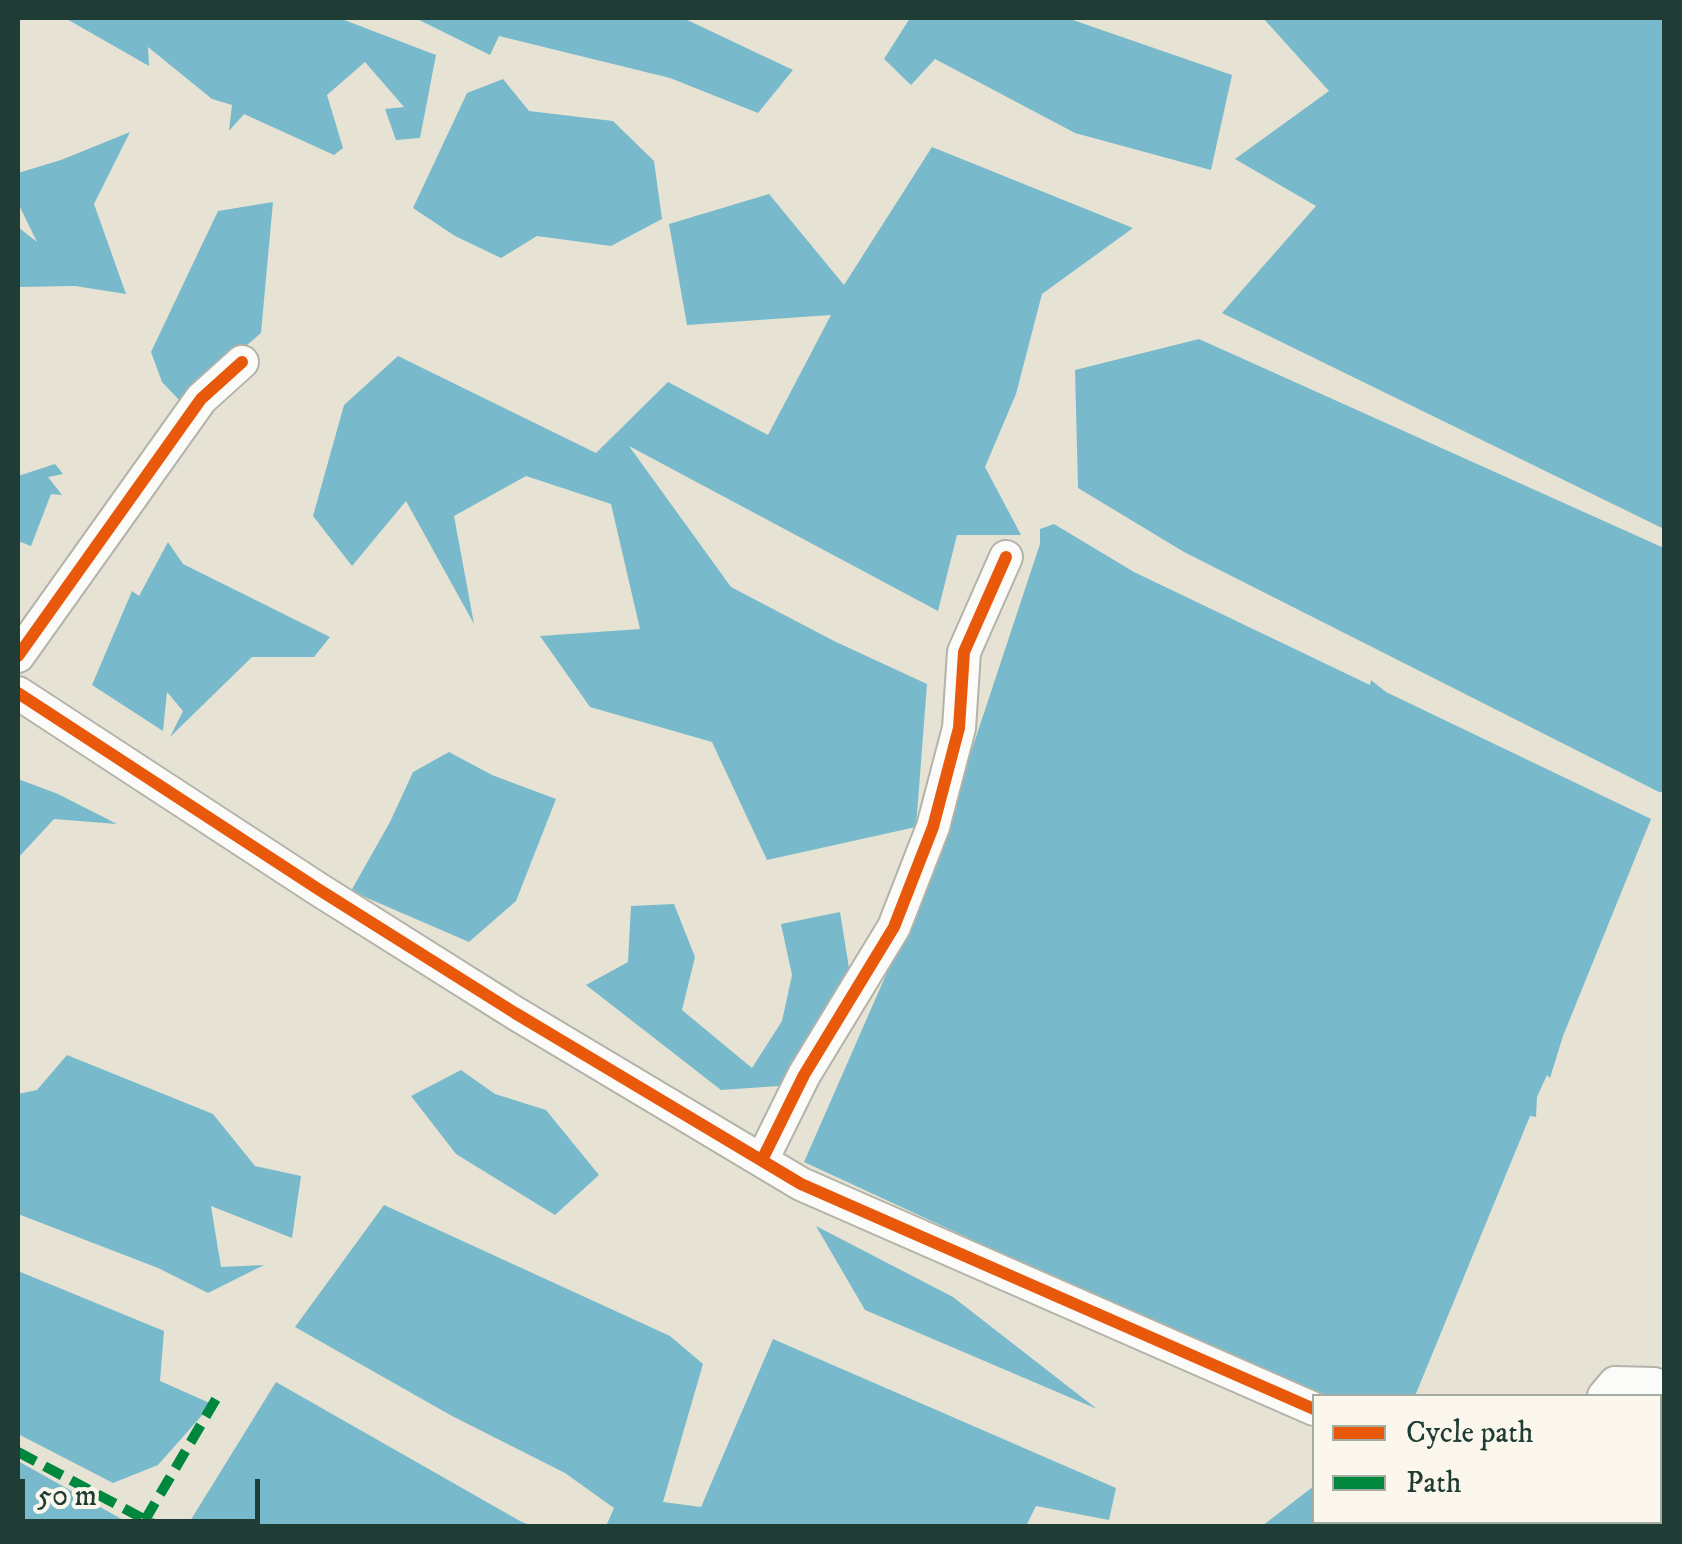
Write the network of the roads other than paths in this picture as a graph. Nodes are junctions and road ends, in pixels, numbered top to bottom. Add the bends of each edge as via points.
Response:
1 (242, 362) dead end
2 (1006, 557) dead end
3 (18, 656) edge
4 (18, 693) edge
5 (762, 1160) junction
6 (1664, 1388) edge
7 (1606, 1394) edge
8 (1312, 1408) edge

1 - 3 street via 170,439
2 - 5 street via 964,652 959,728 933,826 894,927 804,1075
4 - 5 street via 416,951
5 - 8 street via 801,1184
6 - 7 street via 1615,1383

